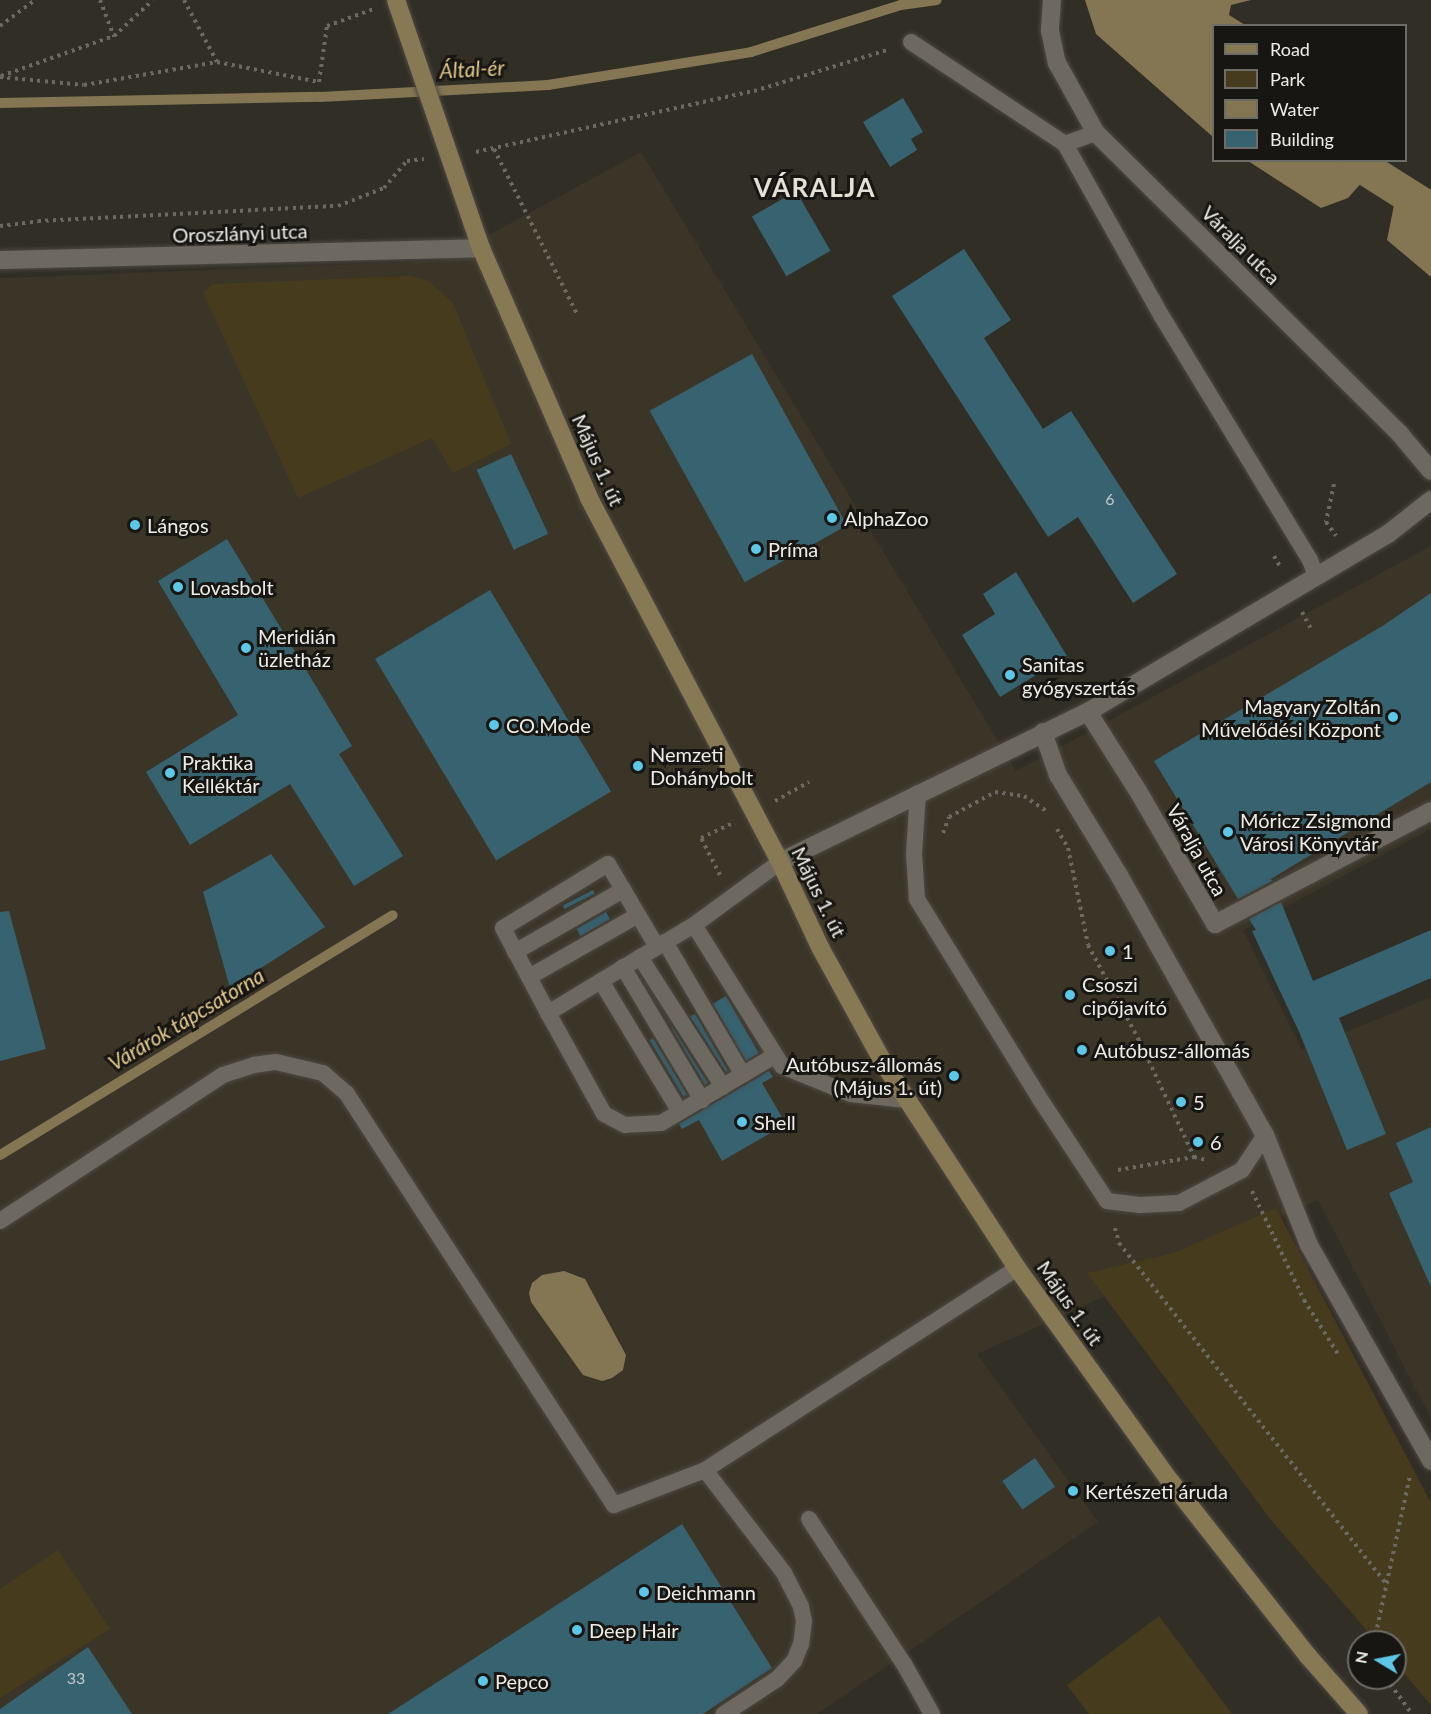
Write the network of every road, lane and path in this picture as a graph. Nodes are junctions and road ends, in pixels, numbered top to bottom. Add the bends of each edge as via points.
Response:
1 (35, 0) edge
2 (100, 0) edge
3 (153, 0) edge
4 (184, 0) edge
5 (1052, 0) edge
6 (396, 1) edge
7 (0, 26) edge
8 (114, 36) junction
9 (911, 42) joint
10 (217, 62) junction
11 (0, 77) edge
12 (1096, 133) junction
13 (1065, 144) junction
14 (494, 149) junction
15 (450, 156) junction
16 (0, 226) edge
17 (481, 248) junction
18 (0, 260) edge
19 (578, 316) dead end
20 (1431, 471) edge
21 (1431, 500) edge
22 (1316, 576) junction
23 (1088, 712) junction
24 (1042, 732) junction
25 (918, 793) junction
26 (1431, 811) edge
27 (942, 836) dead end
28 (780, 862) junction
29 (623, 890) junction
30 (638, 915) junction
31 (694, 925) junction
32 (661, 945) junction
33 (515, 952) junction
34 (640, 957) junction
35 (623, 967) junction
36 (529, 978) junction
37 (601, 981) junction
38 (548, 1013) junction
39 (774, 1056) junction
40 (743, 1075) junction
41 (723, 1087) junction
42 (702, 1100) junction
43 (907, 1101) junction
44 (680, 1112) junction
45 (1264, 1135) junction
46 (1194, 1157) junction
47 (1242, 1170) junction
48 (1107, 1201) junction
49 (0, 1221) edge
50 (1017, 1268) junction
51 (1342, 1360) dead end
52 (1431, 1461) edge
53 (705, 1470) junction
54 (1412, 1471) dead end
55 (809, 1519) dead end
56 (1386, 1583) junction
57 (1376, 1630) edge
58 (1395, 1690) edge
59 (724, 1714) edge
60 (932, 1714) edge
61 (1359, 1714) edge
62 (1412, 1714) edge

1 - 7 path
2 - 8 path
3 - 8 path
4 - 10 path
5 - 12 street, Váralja utca via 1050,32 1057,63
6 - 10 path via 327,26 319,82
6 - 15 main road, Május 1. út
8 - 11 path
9 - 13 lane
9 - 14 path via 754,91
10 - 11 path via 84,85
12 - 13 lane
12 - 20 street, Váralja utca via 1400,434
13 - 22 lane
14 - 15 path
14 - 19 path
15 - 16 path via 407,161 384,188 338,206
15 - 17 main road, Május 1. út
17 - 18 street, Oroszlányi utca
17 - 28 main road, Május 1. út via 589,498
21 - 22 street via 1388,534
22 - 23 street
23 - 24 street
23 - 26 street, Váralja utca via 1215,924
24 - 25 street
24 - 45 street via 1058,775 1120,877
25 - 28 street
25 - 48 lane via 914,855 917,900
27 - 46 path via 949,817 995,792 1024,796 1048,811 1068,848 1088,945 1140,1040
28 - 31 lane
28 - 43 main road, Május 1. út via 821,949
29 - 30 lane
29 - 33 lane
29 - 33 lane via 608,864 503,928
30 - 32 lane
30 - 36 lane
31 - 32 lane
31 - 39 lane
32 - 34 lane
32 - 40 lane
33 - 36 lane
34 - 35 lane
34 - 41 lane
35 - 37 lane
35 - 42 lane
36 - 38 lane
37 - 38 lane
37 - 44 lane
38 - 44 lane via 604,1114 625,1125 647,1126
39 - 40 lane
39 - 43 lane via 782,1066 851,1094
40 - 41 lane
41 - 42 lane
42 - 44 lane
43 - 50 main road, Május 1. út
45 - 47 lane
45 - 52 street via 1309,1245
46 - 47 path
46 - 48 path via 1109,1171
47 - 48 lane via 1179,1203 1140,1205
47 - 51 path via 1304,1300
48 - 56 path via 1119,1243
49 - 53 lane via 223,1075 276,1062 323,1073 347,1094 614,1505
50 - 53 lane
50 - 61 main road, Május 1. út via 1171,1482 1308,1656
53 - 59 lane via 784,1573 804,1621 794,1661 777,1679
54 - 56 path
55 - 60 lane
56 - 57 path
58 - 62 path

